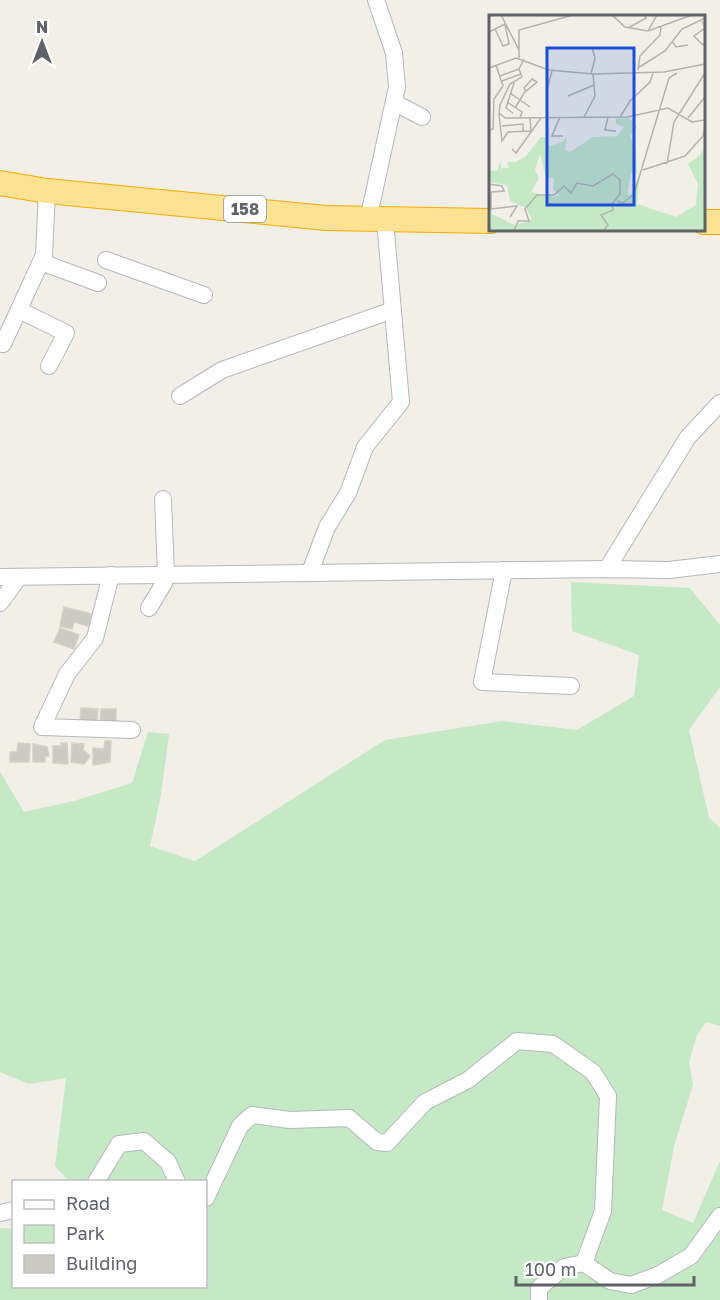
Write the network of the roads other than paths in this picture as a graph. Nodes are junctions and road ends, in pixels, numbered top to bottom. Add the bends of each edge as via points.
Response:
1 (376, 0) edge
2 (394, 103) junction
3 (422, 117) dead end
4 (0, 183) edge
5 (47, 191) junction
6 (376, 220) junction
7 (489, 221) edge
8 (41, 262) junction
9 (204, 295) dead end
10 (19, 310) junction
11 (393, 310) junction
12 (3, 344) dead end
13 (49, 366) dead end
14 (180, 396) dead end
15 (720, 403) edge
16 (163, 499) dead end
17 (720, 564) edge
18 (607, 569) junction
19 (504, 570) junction
20 (310, 572) junction
21 (166, 574) junction
22 (111, 575) junction
23 (0, 577) edge
24 (19, 577) junction
25 (0, 603) edge
26 (149, 608) dead end
27 (571, 686) dead end
28 (132, 730) dead end
29 (97, 1180) edge
30 (176, 1180) edge
31 (207, 1196) edge
32 (720, 1216) edge
33 (584, 1263) junction
34 (539, 1300) edge

1 - 2 street via 394,53
2 - 3 street
2 - 6 street
4 - 5 highway, 158
5 - 6 highway, 158
5 - 8 street
6 - 7 highway, 158
6 - 11 street
8 - 9 street via 97,286 109,254
8 - 10 street
10 - 12 street
10 - 13 street via 66,333
11 - 14 street via 222,370
11 - 20 street via 401,402 365,447 348,494 327,526
15 - 18 street via 688,437
16 - 21 street
17 - 18 street via 669,570
18 - 19 street
19 - 20 street
19 - 27 street via 482,682
20 - 21 street
21 - 22 street
21 - 26 street
22 - 24 street
22 - 28 street via 95,638 67,674 42,727
23 - 24 street
24 - 25 street
29 - 30 street via 118,1144 144,1140 168,1162
31 - 33 street via 240,1126 252,1115 290,1120 349,1118 377,1142 387,1143 425,1102 468,1080 517,1041 553,1044 594,1072 608,1096 603,1211
32 - 33 street via 691,1256 631,1285 610,1281
33 - 34 street via 564,1267 551,1275 539,1288

